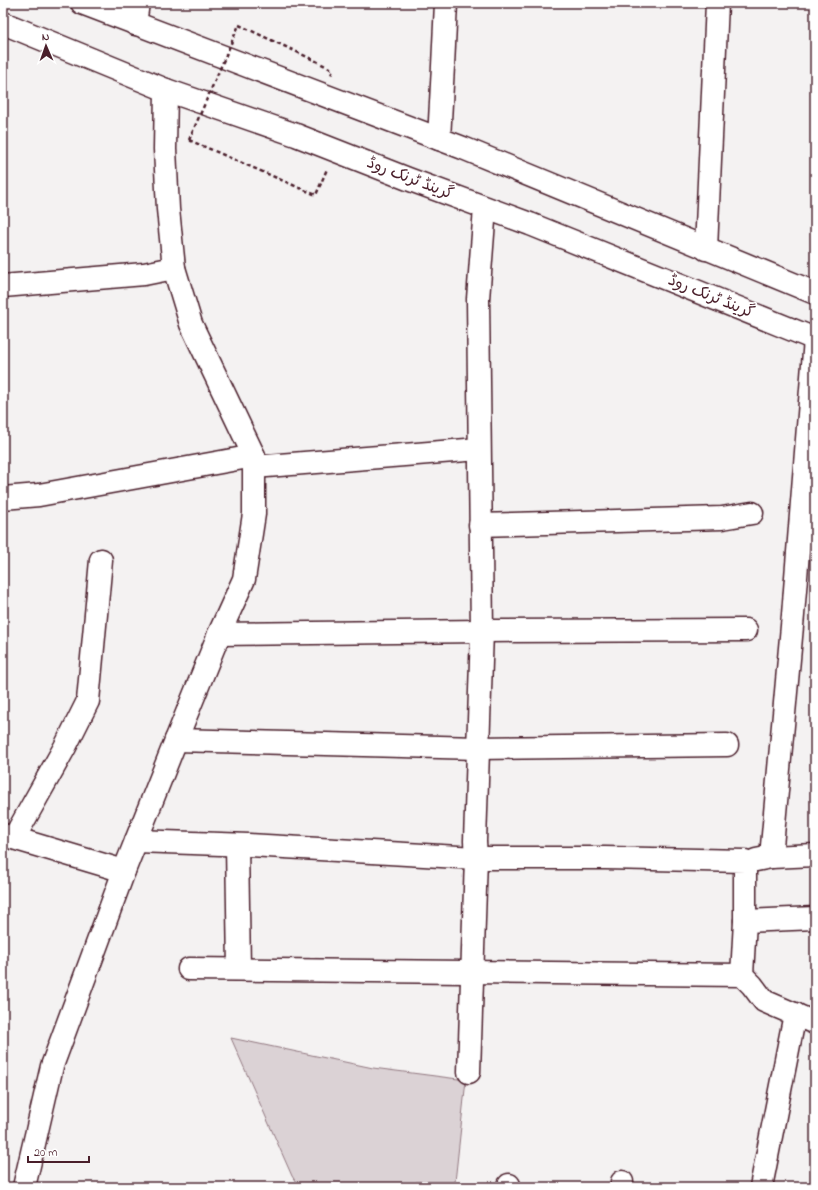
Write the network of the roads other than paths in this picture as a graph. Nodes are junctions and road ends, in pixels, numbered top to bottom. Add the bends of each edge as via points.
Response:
1 (82, 3) edge
2 (446, 3) edge
3 (716, 3) edge
4 (137, 13) edge
5 (3, 23) edge
6 (166, 90) junction
7 (438, 139) junction
8 (485, 208) junction
9 (706, 249) junction
10 (174, 268) junction
11 (3, 286) edge
12 (815, 293) edge
13 (815, 339) edge
14 (479, 449) junction
15 (254, 461) junction
16 (3, 498) edge
17 (752, 513) dead end
18 (480, 525) junction
19 (101, 560) dead end
20 (746, 630) dead end
21 (482, 631) junction
22 (219, 634) junction
23 (176, 740) junction
24 (727, 745) dead end
25 (478, 748) junction
26 (8, 836) edge
27 (136, 841) junction
28 (237, 845) junction
29 (815, 855) edge
30 (771, 857) junction
31 (476, 858) junction
32 (745, 861) junction
33 (124, 871) junction
34 (815, 918) edge
35 (746, 921) junction
36 (189, 968) dead end
37 (239, 969) junction
38 (472, 972) junction
39 (742, 975) junction
40 (795, 1014) junction
41 (815, 1024) edge
42 (469, 1072) dead end
43 (24, 1187) edge
44 (760, 1187) edge

1 - 4 main road
2 - 7 main road
3 - 9 main road
4 - 7 main road
5 - 6 main road, گرینڈ ٹرنک روڈ
6 - 8 main road, گرینڈ ٹرنک روڈ via 296,135
6 - 10 main road via 168,209
7 - 9 main road
8 - 13 main road, گرینڈ ٹرنک روڈ
8 - 14 main road via 478,299
9 - 12 main road
10 - 11 main road via 144,274
10 - 15 main road via 191,324
13 - 30 main road
14 - 15 main road
14 - 18 main road
15 - 16 main road via 39,495
15 - 22 main road via 254,514 244,579
17 - 18 main road via 722,518
18 - 21 main road
19 - 26 main road via 88,701 65,748
20 - 21 main road
21 - 22 main road
21 - 25 main road
22 - 23 main road
23 - 25 main road
23 - 27 main road
24 - 25 main road
25 - 31 main road
26 - 33 main road
27 - 28 main road
27 - 33 main road
28 - 31 main road
28 - 37 main road
29 - 30 main road
30 - 32 main road
31 - 32 main road
31 - 38 main road
32 - 35 main road
33 - 43 main road via 52,1066
34 - 35 main road
35 - 39 main road
36 - 37 main road
37 - 38 main road
38 - 39 main road
38 - 42 main road
39 - 40 main road via 764,1001
40 - 41 main road
40 - 44 main road

